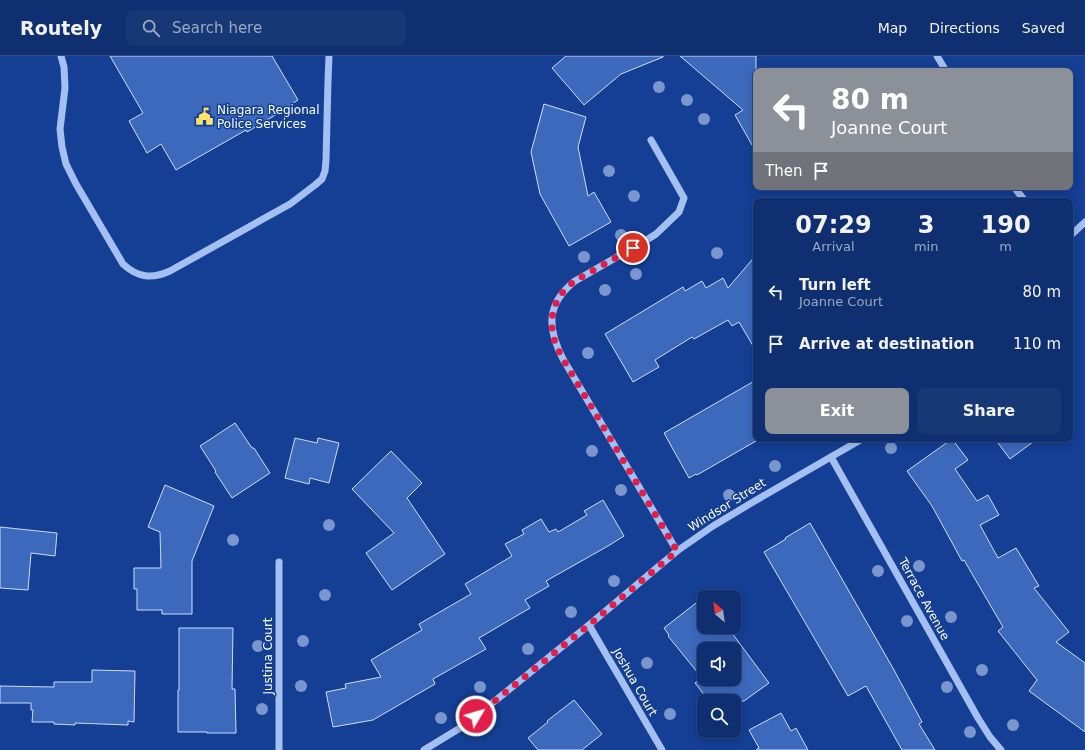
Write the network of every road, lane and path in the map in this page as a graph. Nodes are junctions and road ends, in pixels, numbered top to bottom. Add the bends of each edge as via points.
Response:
1 (61, 56) edge
2 (330, 56) edge
3 (937, 56) edge
4 (944, 68) edge
5 (651, 140) dead end
6 (1016, 190) edge
7 (1023, 198) edge
8 (1085, 222) edge
9 (1073, 233) edge
10 (857, 442) edge
11 (831, 457) junction
12 (677, 551) junction
13 (278, 562) dead end
14 (589, 625) junction
15 (279, 750) edge
16 (424, 750) edge
17 (662, 750) edge
18 (1001, 750) edge

1 - 2 street via 65,88 60,129 66,164 123,264 139,274 152,276 170,272 290,204 322,179 326,160
3 - 4 street
5 - 12 street via 684,198 679,212 656,234 568,286 557,300 551,325 561,354
6 - 7 street
8 - 9 street
10 - 11 street, Windsor Street
11 - 12 street, Windsor Street via 713,526
11 - 18 street, Terrace Avenue via 978,718
12 - 14 street, Windsor Street
13 - 15 street, Justina Court
14 - 16 street, Windsor Street via 465,725
14 - 17 street, Joshua Court

